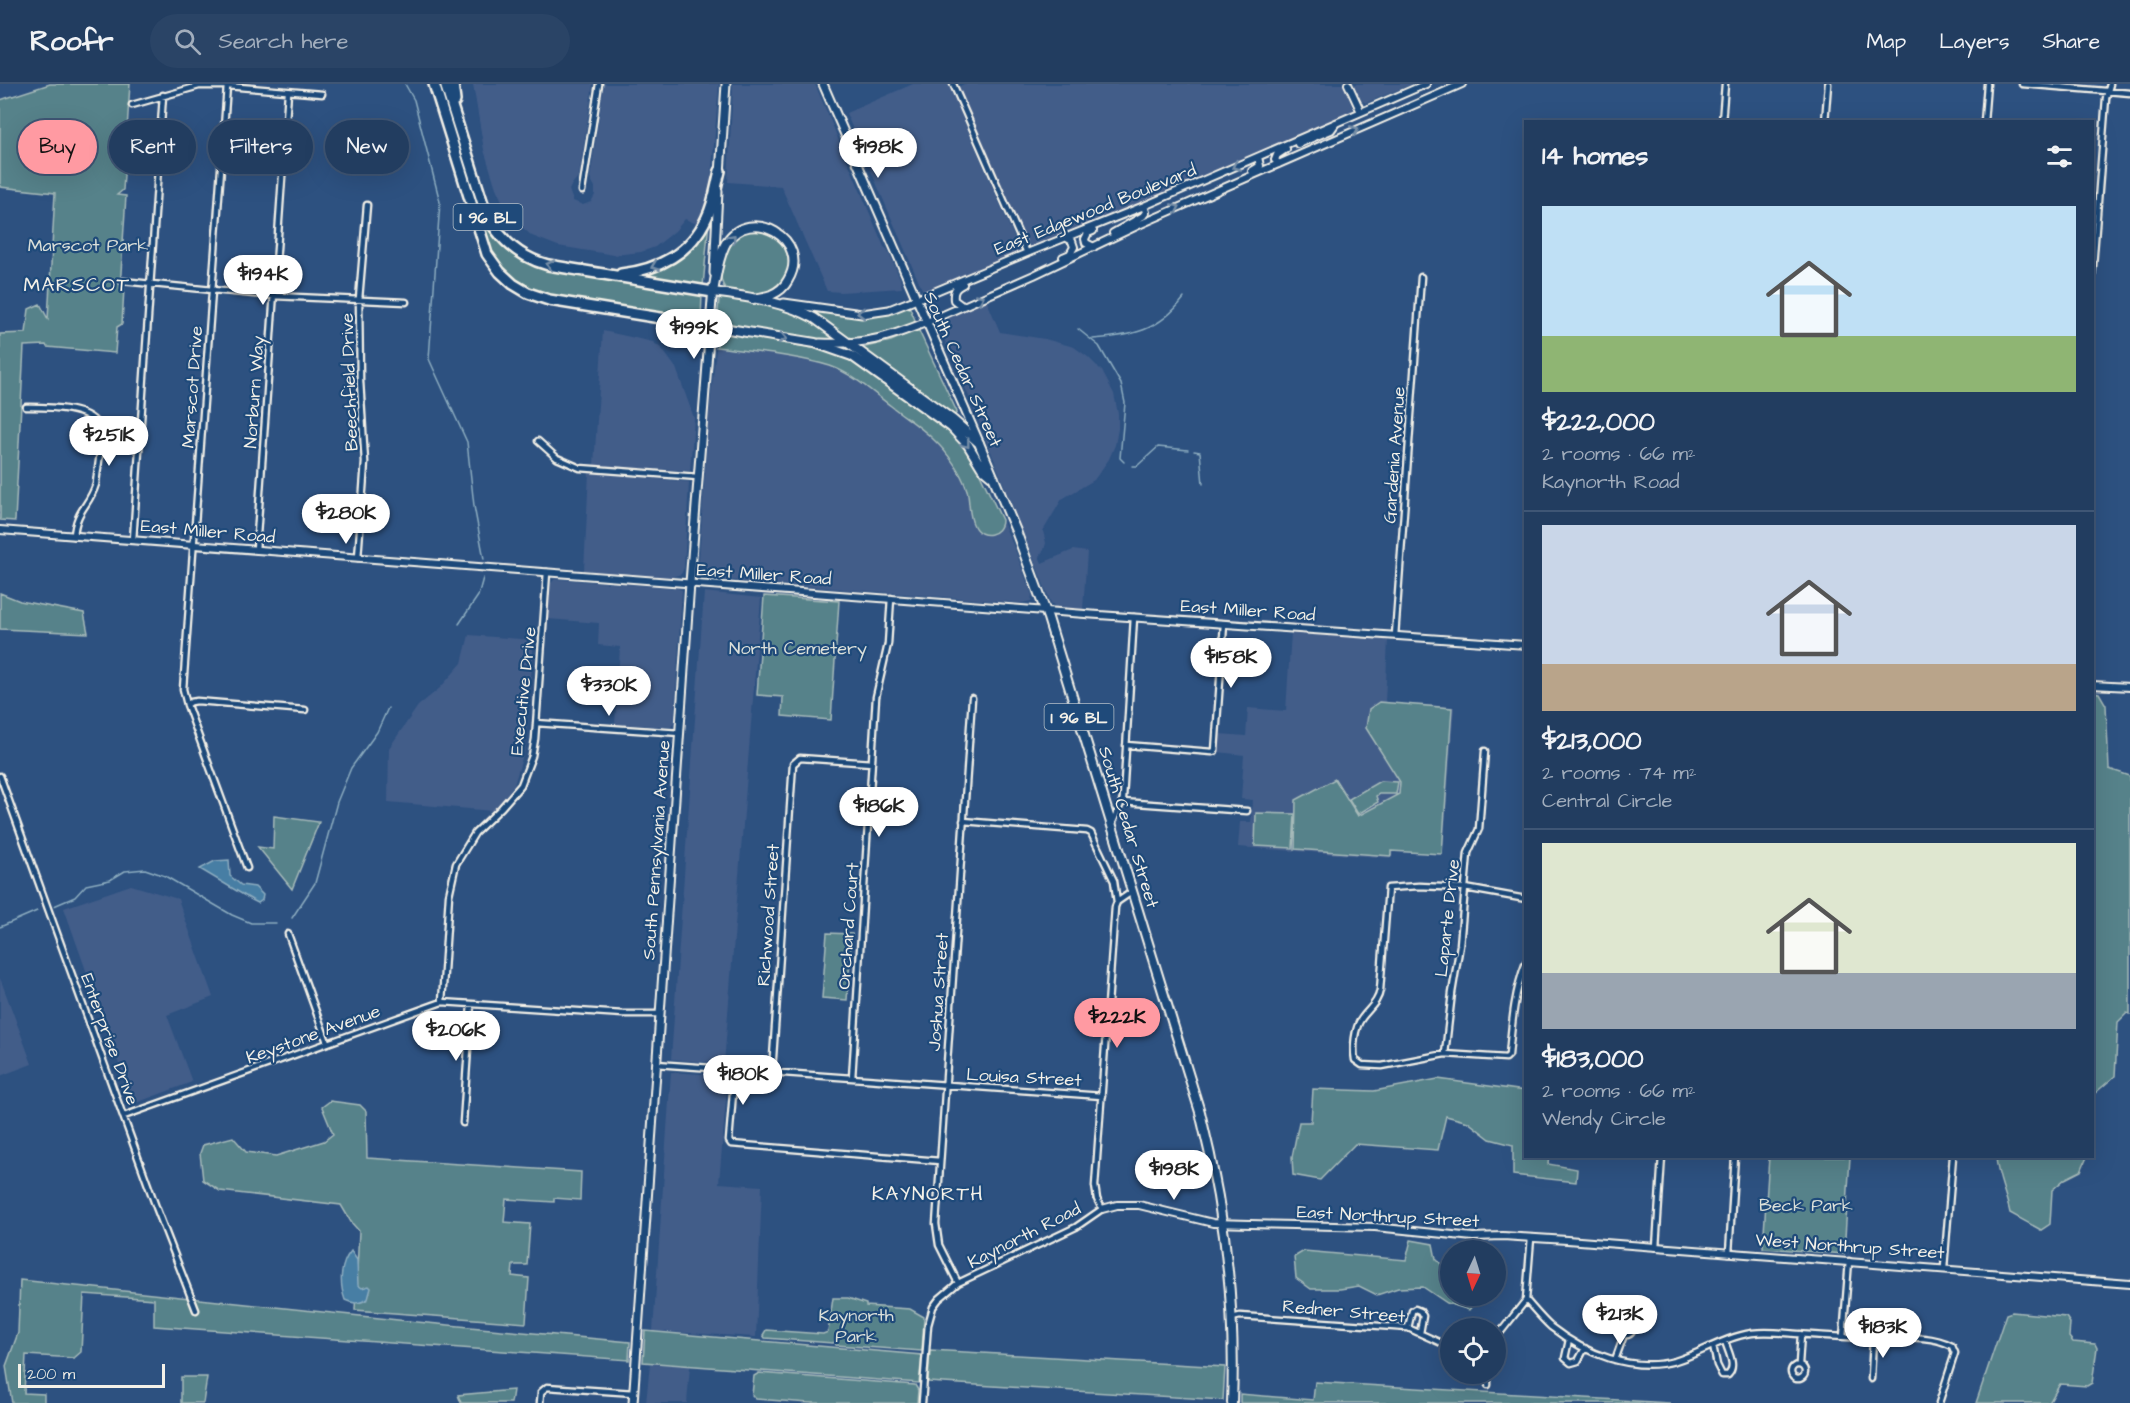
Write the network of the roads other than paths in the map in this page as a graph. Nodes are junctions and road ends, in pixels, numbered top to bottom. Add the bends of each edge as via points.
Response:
1 (427, 84) edge
2 (435, 84) edge
3 (445, 84) edge
4 (453, 84) edge
5 (599, 84) edge
6 (726, 84) edge
7 (823, 84) edge
8 (953, 84) edge
9 (1348, 84) edge
10 (1425, 84) edge
11 (1462, 84) edge
12 (1725, 84) edge
13 (1828, 84) edge
14 (1987, 84) edge
15 (2022, 84) edge
16 (2110, 84) edge
17 (226, 86) junction
18 (1448, 87) edge
19 (2108, 90) junction
20 (288, 92) junction
21 (2130, 93) edge
22 (322, 94) dead end
23 (163, 95) junction
24 (132, 105) dead end
25 (1361, 112) junction
26 (1722, 120) edge
27 (1826, 120) edge
28 (1984, 120) edge
29 (1377, 121) junction
30 (1336, 123) junction
31 (450, 138) junction
32 (464, 144) junction
33 (1258, 157) junction
34 (1279, 164) junction
35 (720, 171) junction
36 (1218, 190) junction
37 (582, 191) dead end
38 (367, 205) dead end
39 (1144, 206) junction
40 (1134, 211) junction
41 (1065, 237) junction
42 (1106, 240) junction
43 (1094, 247) junction
44 (1027, 253) junction
45 (2094, 255) edge
46 (1009, 260) junction
47 (608, 275) junction
48 (1421, 277) dead end
49 (122, 281) dead end
50 (150, 283) junction
51 (1015, 283) junction
52 (213, 290) junction
53 (712, 292) junction
54 (274, 296) junction
55 (359, 299) junction
56 (753, 299) junction
57 (917, 299) junction
58 (768, 301) junction
59 (406, 302) dead end
60 (962, 306) junction
61 (927, 322) junction
62 (710, 326) junction
63 (815, 343) junction
64 (850, 345) junction
65 (26, 407) dead end
66 (538, 441) dead end
67 (979, 443) junction
68 (698, 477) junction
69 (995, 479) junction
70 (0, 530) edge
71 (74, 536) junction
72 (133, 540) junction
73 (195, 545) junction
74 (256, 550) junction
75 (358, 558) junction
76 (547, 572) junction
77 (690, 583) junction
78 (891, 598) junction
79 (1045, 611) junction
80 (1134, 617) junction
81 (1224, 624) junction
82 (1395, 636) junction
83 (1524, 645) edge
84 (2094, 685) edge
85 (2130, 687) edge
86 (972, 698) dead end
87 (187, 705) junction
88 (305, 710) dead end
89 (536, 723) junction
90 (680, 733) junction
91 (1126, 745) junction
92 (1485, 751) dead end
93 (872, 763) junction
94 (0, 776) edge
95 (1122, 802) junction
96 (1247, 811) dead end
97 (963, 821) junction
98 (1112, 824) junction
99 (247, 868) dead end
100 (1465, 888) junction
101 (1133, 891) junction
102 (1524, 899) edge
103 (1117, 902) junction
104 (288, 934) dead end
105 (1524, 969) edge
106 (442, 1002) junction
107 (471, 1004) junction
108 (660, 1014) junction
109 (327, 1042) junction
110 (1445, 1054) junction
111 (656, 1064) junction
112 (735, 1070) junction
113 (772, 1072) junction
114 (852, 1078) junction
115 (945, 1085) junction
116 (1102, 1096) junction
117 (124, 1116) junction
118 (463, 1122) dead end
119 (1662, 1158) edge
120 (1735, 1158) edge
121 (1953, 1158) edge
122 (940, 1161) junction
123 (1102, 1209) junction
124 (1223, 1223) junction
125 (1532, 1238) junction
126 (1567, 1240) joint
127 (1656, 1247) junction
128 (1729, 1253) junction
129 (1849, 1261) junction
130 (1944, 1268) junction
131 (958, 1283) junction
132 (2130, 1284) edge
133 (1526, 1300) junction
134 (196, 1310) dead end
135 (1232, 1318) junction
136 (1506, 1325) edge
137 (1408, 1328) junction
138 (1420, 1333) junction
139 (1800, 1334) junction
140 (1624, 1335) dead end
141 (1843, 1337) junction
142 (1873, 1338) junction
143 (1569, 1340) junction
144 (1725, 1341) junction
145 (1440, 1342) edge
146 (1713, 1346) junction
147 (1585, 1348) junction
148 (1615, 1360) junction
149 (1799, 1364) dead end
150 (1871, 1379) dead end
151 (634, 1394) junction
152 (540, 1403) edge
153 (633, 1403) edge
154 (922, 1403) edge
155 (1232, 1403) edge
156 (1939, 1403) edge

1 - 31 highway, I 96 BL
2 - 31 highway, I 96 BL
3 - 32 highway, I 96 BL
4 - 32 highway
5 - 37 street
6 - 35 main road, South Pennsylvania Avenue
7 - 57 main road, South Cedar Street
8 - 44 street
9 - 25 street
10 - 25 street, East Edgewood Boulevard
10 - 29 street via 1429,91 1426,96 1383,114
11 - 18 street, East Edgewood Boulevard
12 - 26 street
13 - 27 street
14 - 28 street
15 - 19 street
16 - 19 street
17 - 20 street
17 - 23 street via 199,86
17 - 52 street, Marscot Drive
18 - 29 street, East Edgewood Boulevard
19 - 21 street
19 - 45 street
20 - 22 street
20 - 54 street, Norburn Way
23 - 24 street
23 - 50 street
25 - 30 street, East Edgewood Boulevard
34 -> 29 street, East Edgewood Boulevard
30 - 33 street, East Edgewood Boulevard
30 - 34 street via 1331,130 1280,152 1275,160
31 - 62 highway, I 96 BL via 487,254 517,287 549,300
47 -> 32 highway, I 96 BL via 540,263 508,244 486,213
33 - 36 street via 1258,168
33 -> 39 street, East Edgewood Boulevard
34 - 36 street, East Edgewood Boulevard
35 -> 47 highway via 708,217 683,250 657,267
35 - 53 main road, South Pennsylvania Avenue
42 -> 36 street, East Edgewood Boulevard
38 - 55 street, Beechfield Drive
39 - 40 street, East Edgewood Boulevard
39 - 42 street via 1143,216
40 - 41 street, East Edgewood Boulevard
40 - 43 street via 1127,218 1088,233 1086,243
41 - 44 street, East Edgewood Boulevard
41 - 51 street via 1074,243 1070,254
42 - 43 street, East Edgewood Boulevard
43 - 51 street, East Edgewood Boulevard
44 - 46 street, East Edgewood Boulevard
46 - 57 street, East Edgewood Boulevard
46 - 60 street via 958,287 954,300
47 - 53 highway, I 96 BL
48 - 82 street, Gardenia Avenue
49 - 50 street
50 - 52 street
50 - 72 street
60 -> 51 street, East Edgewood Boulevard
52 - 54 street
52 - 73 street, Marscot Drive
53 - 56 main road, I 96 BL
53 -> 56 main road via 728,240 744,228 763,226 786,240 793,265 779,291
53 - 62 main road, South Pennsylvania Avenue
54 - 55 street
54 - 74 street, Norburn Way
55 - 59 street
55 - 75 street, Beechfield Drive via 365,462
56 - 58 main road, I 96 BL
57 -> 58 main road, East Edgewood Boulevard via 885,311 862,314
57 - 61 main road, South Cedar Street
58 - 64 main road, I 96 BL via 814,318
60 - 61 street, East Edgewood Boulevard
61 - 64 main road, East Edgewood Boulevard via 882,339
61 - 67 main road, South Cedar Street
62 -> 63 main road, I 96 BL
62 - 68 main road, South Pennsylvania Avenue
63 - 64 main road, East Edgewood Boulevard
63 -> 69 main road, I 96 BL via 857,359 942,420
64 - 67 main road, I 96 BL
65 - 71 street via 82,412 99,428 96,484 75,521
66 - 68 street via 557,458 580,468
67 - 69 main road, South Cedar Street / I 96 BL
68 - 77 main road, South Pennsylvania Avenue
69 - 79 main road, South Cedar Street / I 96 BL
70 - 71 street, East Miller Road
71 - 72 street, East Miller Road
72 - 73 street, East Miller Road
73 - 74 street, East Miller Road
73 - 87 street, Marscot Drive via 183,689
74 - 75 street, East Miller Road
75 - 76 street, East Miller Road
76 - 77 street, East Miller Road
76 - 89 street, Executive Drive
77 - 78 street, East Miller Road
77 - 90 main road, South Pennsylvania Avenue
78 - 79 street, East Miller Road
78 - 93 street, Orchard Court via 888,644 876,697
79 - 80 street, East Miller Road
79 - 98 main road, South Cedar Street / I 96 BL
80 - 81 street, East Miller Road
80 - 91 street
81 - 82 street, East Miller Road
81 - 91 street via 1215,751
82 - 83 street, East Miller Road
84 - 85 street
86 - 97 street, Joshua Street
87 - 88 street via 197,701
87 - 99 street, Marscot Drive
89 - 90 street
89 - 106 street, Executive Drive via 532,756 521,785 475,833 454,870
90 - 108 main road, South Pennsylvania Avenue
91 - 95 street
92 - 100 street, Laparte Drive via 1479,829 1468,853
93 - 113 street, Richwood Street via 800,758 792,767
93 - 114 street, Orchard Court
94 - 117 street, Enterprise Drive
95 - 96 street
95 - 98 street
97 - 103 street, Kaynorth Road via 1087,831 1094,836 1114,881
97 - 115 street, Joshua Street
98 - 101 main road, South Cedar Street / I 96 BL
100 - 102 street
100 - 110 street, Laparte Drive
100 - 110 street via 1388,888 1380,990 1357,1027 1354,1056 1362,1065 1382,1066
101 - 103 street
101 - 124 main road, South Cedar Street / I 96 BL via 1200,1112
103 - 116 street, Kaynorth Road
104 - 109 street
105 - 110 street via 1514,1004 1509,1055 1506,1058
106 - 107 street, Keystone Avenue
106 - 109 street, Keystone Avenue
107 - 108 street, Keystone Avenue
107 - 118 street
108 - 111 main road, South Pennsylvania Avenue
109 - 117 street, Keystone Avenue
111 - 112 street, Louisa Street
111 - 151 main road, South Pennsylvania Avenue
112 - 113 street, Louisa Street
112 - 122 street via 729,1141 735,1145
113 - 114 street, Louisa Street
114 - 115 street, Louisa Street
115 - 116 street, Louisa Street
115 - 122 street, Joshua Street
116 - 123 street, Kaynorth Road via 1095,1186
117 - 134 street, Enterprise Drive
119 - 127 street
120 - 128 street
121 - 130 street
122 - 131 street, Joshua Street via 937,1236
123 - 124 street, East Northrup Street via 1139,1205
123 - 131 street, Kaynorth Road via 1076,1227
124 - 125 street, East Northrup Street via 1366,1226
124 - 135 main road, South Cedar Street / I 96 BL
125 - 126 street, East Northrup Street
125 - 133 street
126 - 127 street, West Northrup Street
127 - 128 street, West Northrup Street
128 - 129 street, West Northrup Street
129 - 130 street, West Northrup Street
129 - 141 street
130 - 132 street, West Northrup Street
131 - 154 street, Kaynorth Road via 939,1299 930,1314
133 - 136 street
133 - 143 street
135 - 137 street, Redner Street
135 - 155 main road, South Cedar Street / I 96 BL
137 - 138 street, Redner Street
137 - 138 street via 1412,1311 1420,1311
138 - 145 street, Redner Street
139 - 141 street
139 - 144 street via 1753,1333
139 - 149 street
140 - 148 street
141 - 142 street
142 - 150 street
142 - 156 street via 1917,1338 1952,1346 1954,1353
143 - 147 street
143 - 147 street via 1565,1358 1571,1363 1578,1360
144 - 146 street
144 - 146 street via 1732,1366 1728,1375 1722,1375
146 - 148 street via 1656,1364
147 - 148 street
151 - 152 street via 547,1388 541,1392
151 - 153 main road, South Pennsylvania Avenue

